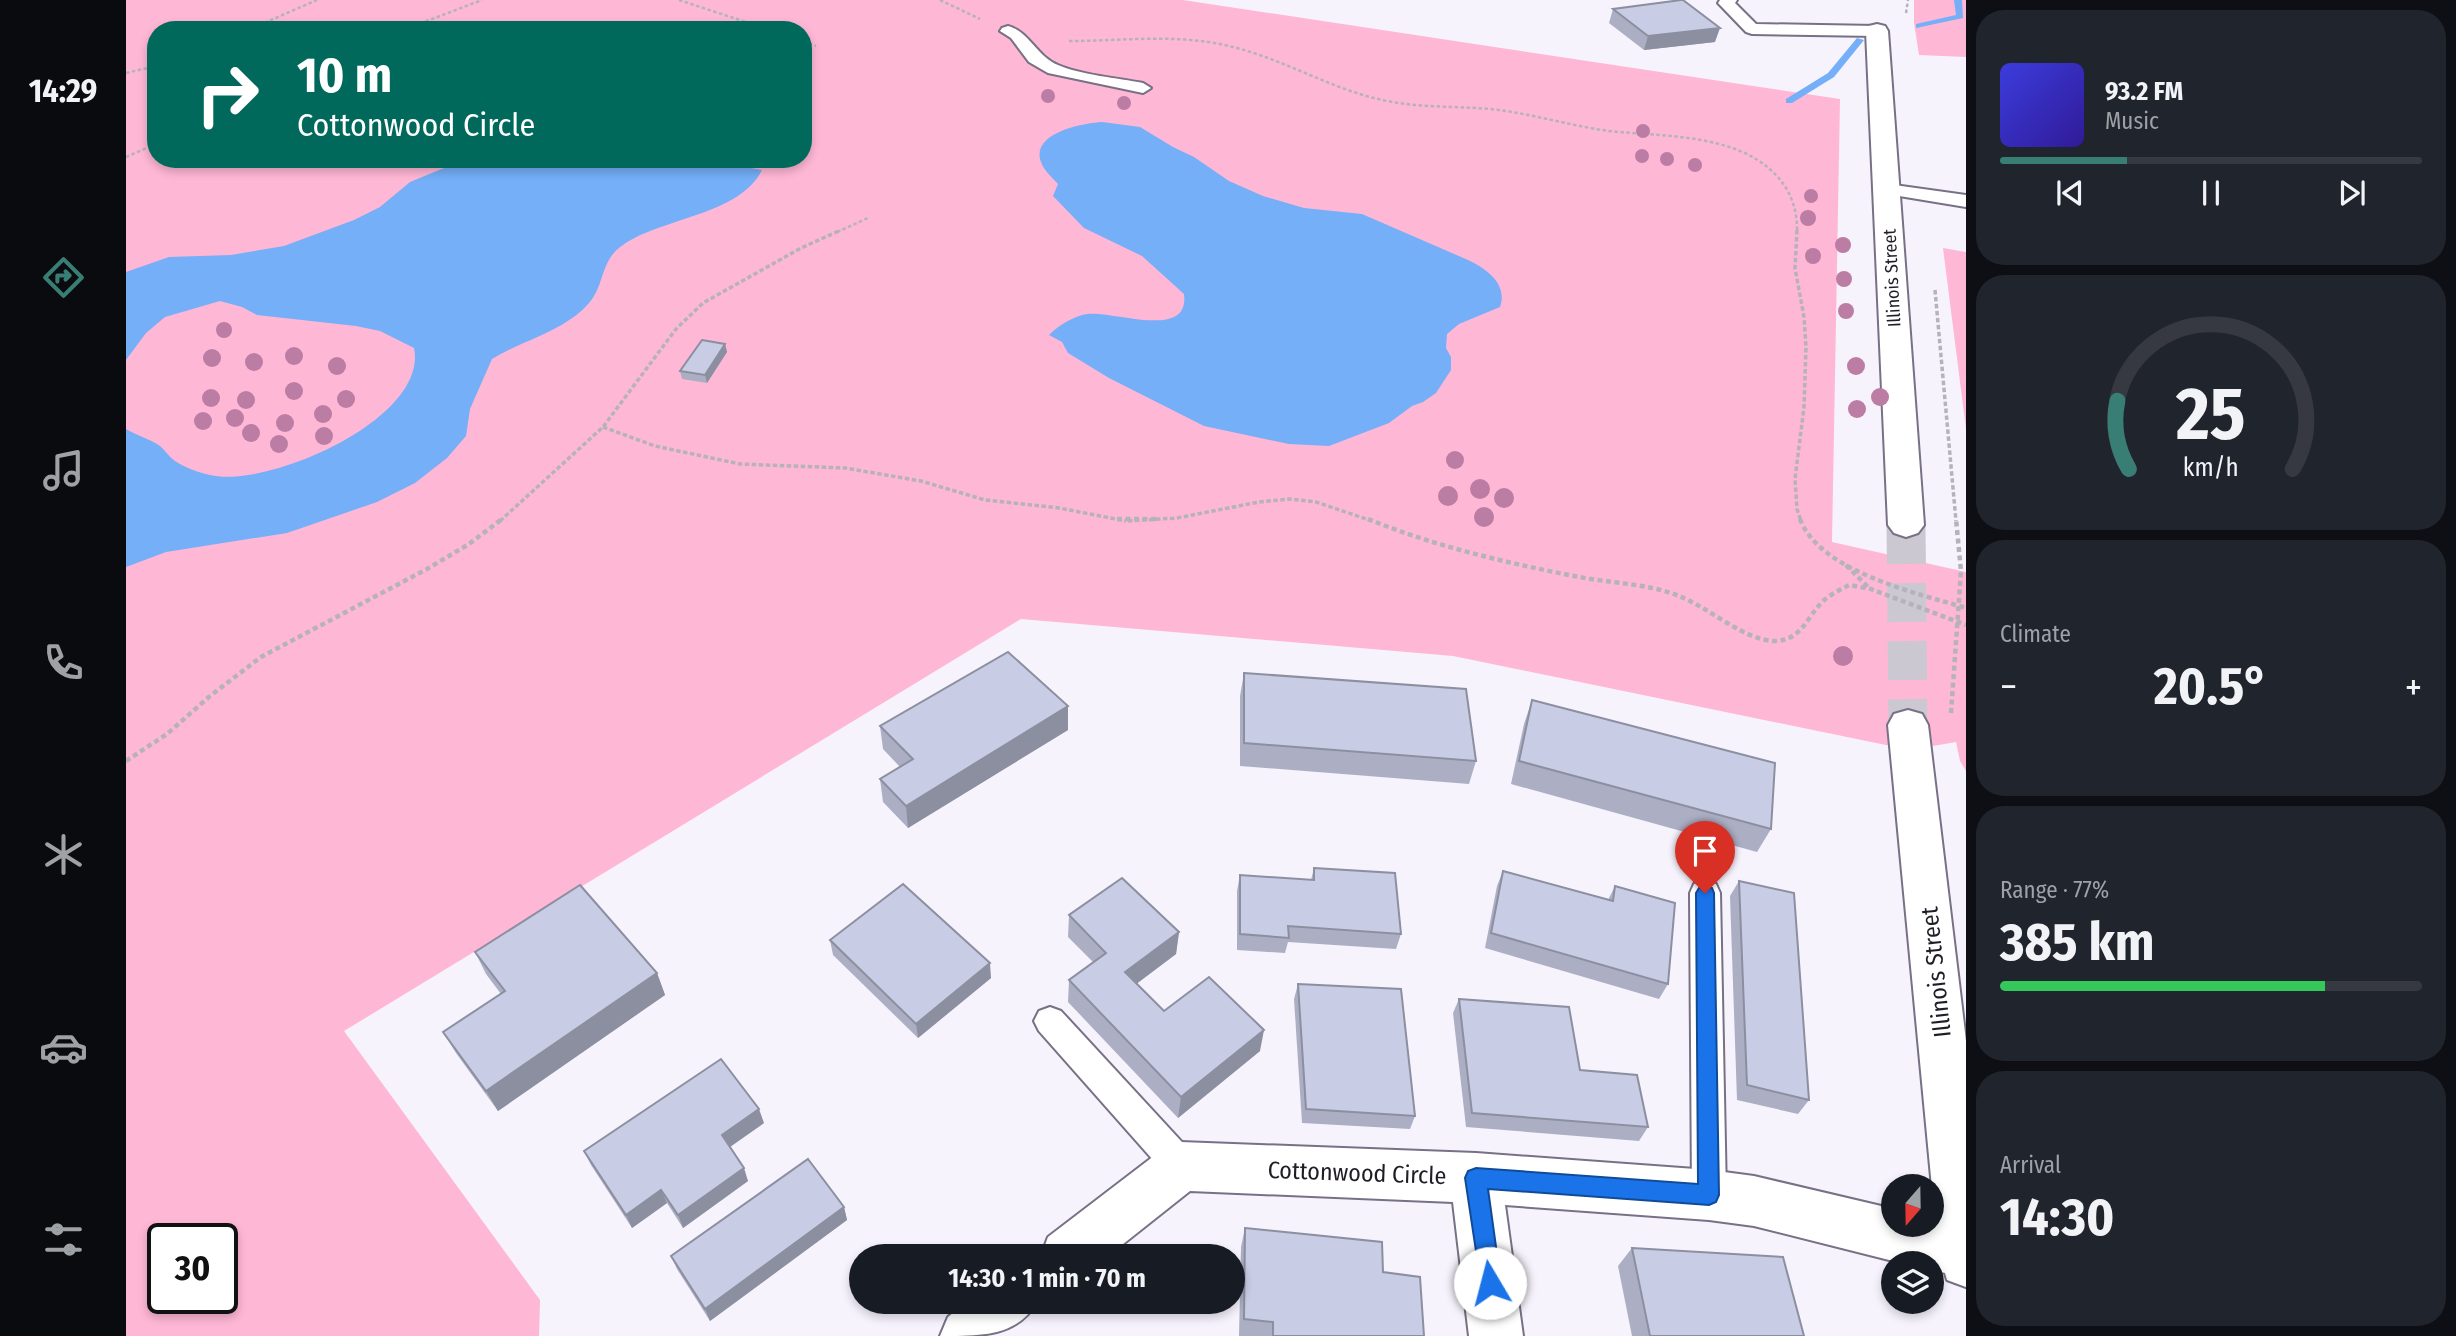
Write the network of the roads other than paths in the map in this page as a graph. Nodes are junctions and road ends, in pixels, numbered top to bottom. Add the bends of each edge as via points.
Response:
1 (1729, 0) edge
2 (1008, 31) road end
3 (1877, 31) joint
4 (1143, 88) dead end
5 (1886, 189) junction
6 (1966, 201) edge
7 (1906, 524) tunnel mouth
8 (1908, 725) tunnel mouth
9 (1705, 893) dead end
10 (1050, 1021) dead end
11 (1181, 1167) junction
12 (1476, 1178) junction
13 (1709, 1195) junction
14 (1082, 1244) edge
15 (1965, 1256) edge
16 (995, 1314) edge
17 (967, 1336) edge
18 (1496, 1336) edge

1 - 3 lane via 1726,4 1752,29
2 - 4 lane via 1017,35 1035,59 1054,70
3 - 5 street, Illinois Street
5 - 6 lane
5 - 7 street, Illinois Street
8 - 15 street, Illinois Street
9 - 13 lane
10 - 11 lane
11 - 12 street, Cottonwood Circle
11 - 14 street
12 - 13 street, Cottonwood Circle
12 - 18 street
13 - 15 street, Cottonwood Circle via 1754,1201
16 - 17 street

